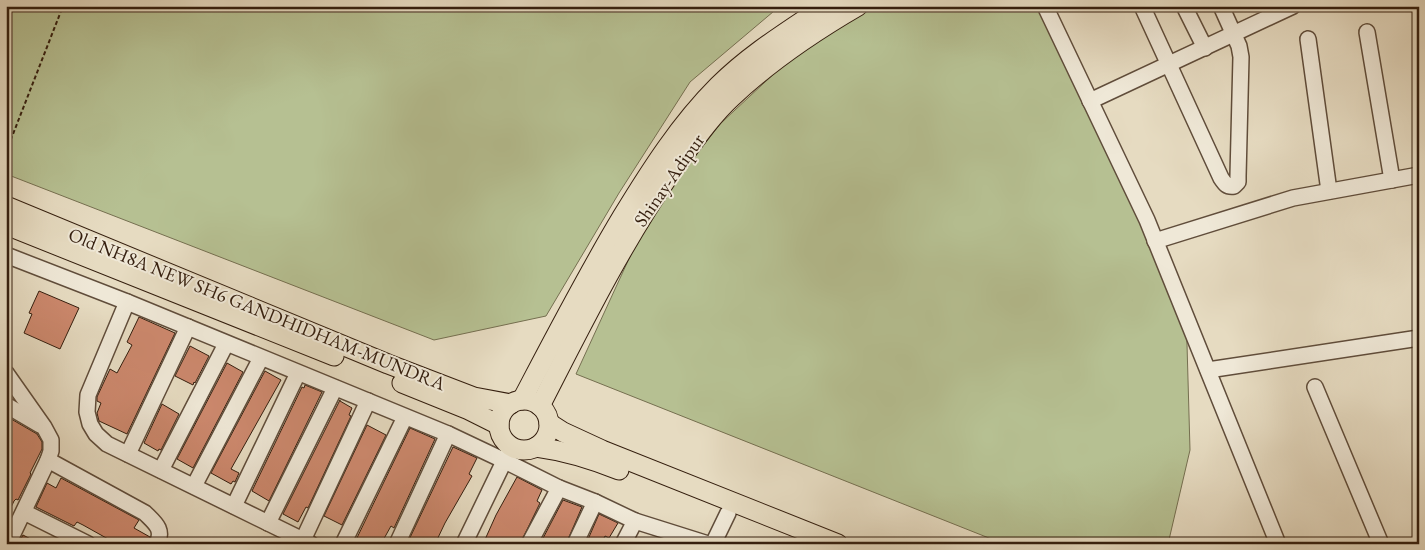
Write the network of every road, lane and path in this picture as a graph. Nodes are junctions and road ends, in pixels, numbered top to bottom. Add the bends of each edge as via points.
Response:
1 (63, 6) edge
2 (825, 6) edge
3 (858, 6) edge
4 (1045, 6) edge
5 (1142, 6) edge
6 (1184, 6) edge
7 (1221, 6) edge
8 (1294, 6) edge
9 (1367, 32) dead end
10 (1235, 34) junction
11 (1308, 39) dead end
12 (1205, 48) junction
13 (1169, 65) junction
14 (1090, 101) junction
15 (6, 152) edge
16 (1419, 175) edge
17 (1392, 180) junction
18 (1329, 191) junction
19 (6, 206) edge
20 (6, 224) edge
21 (1155, 241) junction
22 (6, 255) edge
23 (127, 302) junction
24 (188, 327) junction
25 (1419, 338) edge
26 (226, 344) junction
27 (261, 358) junction
28 (1208, 370) junction
29 (6, 373) edge
30 (298, 373) junction
31 (1315, 387) dead end
32 (335, 388) junction
33 (368, 402) junction
34 (516, 402) junction
35 (6, 405) edge
36 (540, 406) junction
37 (405, 417) junction
38 (549, 423) junction
39 (499, 425) junction
40 (44, 427) junction
41 (448, 434) junction
42 (536, 447) junction
43 (128, 454) junction
44 (508, 454) junction
45 (48, 460) junction
46 (161, 470) junction
47 (194, 486) junction
48 (559, 488) junction
49 (595, 502) junction
50 (234, 506) junction
51 (24, 512) junction
52 (728, 514) junction
53 (635, 521) junction
54 (268, 523) junction
55 (61, 538) edge
56 (286, 538) edge
57 (668, 538) edge
58 (307, 542) edge
59 (8, 544) edge
60 (88, 544) edge
61 (157, 544) edge
62 (343, 544) edge
63 (397, 544) edge
64 (464, 544) edge
65 (529, 544) edge
66 (575, 544) edge
67 (623, 544) edge
68 (708, 544) edge
69 (713, 544) edge
70 (804, 544) edge
71 (838, 544) edge
72 (1278, 544) edge
73 (1381, 544) edge

1 - 15 path
2 - 34 main road, Shinay-Adipur via 758,51 718,86 679,131 641,185
3 - 36 main road, Shinay-Adipur via 769,65 731,98 693,142 625,246
4 - 14 street
5 - 13 street
6 - 12 street
7 - 10 street
8 - 10 street
9 - 17 street
10 - 12 street
10 - 13 street via 1241,58 1238,182 1234,186 1225,184 1221,178
11 - 18 street
12 - 13 street
13 - 14 street
14 - 21 street
16 - 17 street
17 - 18 street
18 - 21 street via 1278,203
19 - 34 main road, Old NH8A NEW SH6 GANDHIDHAM-MUNDRA via 388,364 474,397
20 - 39 main road via 469,410
21 - 28 street
22 - 23 street
23 - 24 street
23 - 43 street via 88,395 87,412 96,434 107,444
24 - 26 street
24 - 43 street
25 - 28 street
26 - 27 street
26 - 46 street
27 - 30 street
27 - 47 street
28 - 72 street
29 - 40 street
30 - 32 street
30 - 50 street
31 - 73 street
32 - 33 street
32 - 54 street
33 - 37 street
33 - 58 street
34 - 36 main road via 531,401
34 - 39 main road via 504,409
35 - 40 street
36 - 38 main road
37 - 41 street
37 - 62 street
38 - 42 main road via 544,441
38 - 71 main road via 602,450
39 - 44 main road
40 - 45 street via 51,440
41 - 44 street
41 - 63 street
42 - 44 main road
42 - 52 main road via 560,450 599,462
43 - 46 street
44 - 48 street
44 - 64 street
45 - 51 street
45 - 61 street via 145,513 160,530
46 - 47 street
47 - 50 street
48 - 49 street
48 - 65 street
49 - 53 street
49 - 66 street
50 - 54 street
51 - 55 street
51 - 59 street
52 - 69 street
52 - 70 main road
53 - 57 street
53 - 67 street
54 - 56 street
55 - 60 street
56 - 58 street
57 - 68 street

